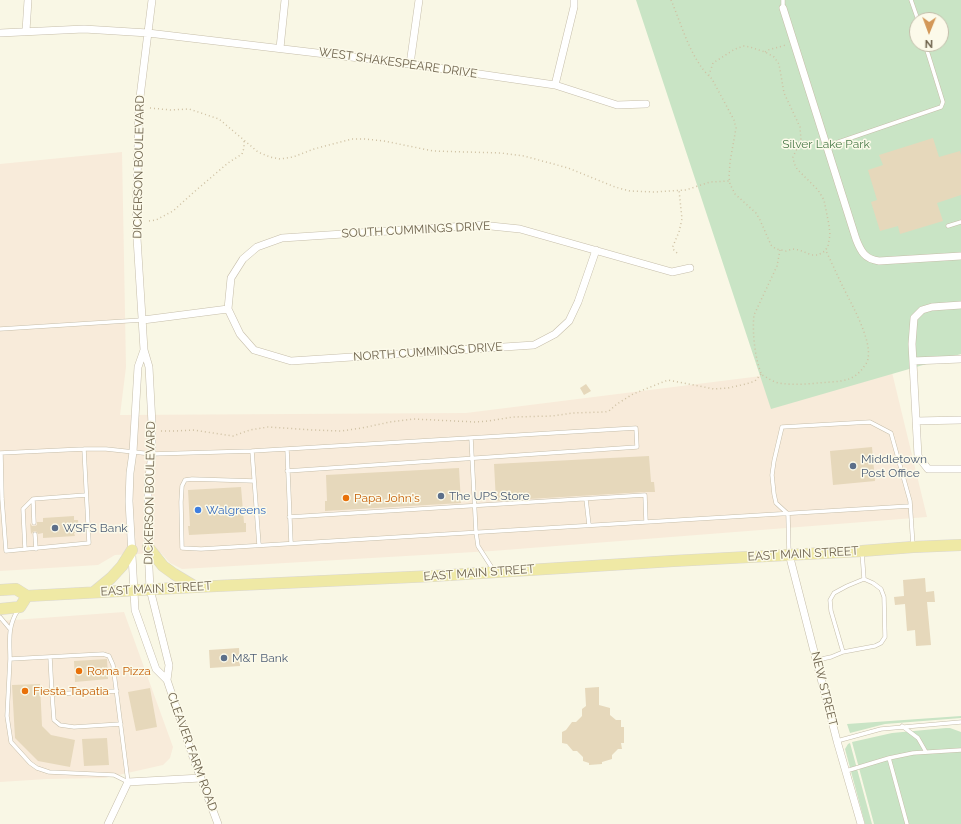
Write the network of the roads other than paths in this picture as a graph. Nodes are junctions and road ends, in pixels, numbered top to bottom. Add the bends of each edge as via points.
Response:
1 (28, 0) edge
2 (152, 0) edge
3 (285, 0) edge
4 (419, 0) edge
5 (574, 0) edge
6 (783, 0) edge
7 (911, 0) edge
8 (783, 8) joint
9 (915, 12) edge
10 (26, 31) junction
11 (0, 33) edge
12 (148, 33) junction
13 (280, 48) junction
14 (927, 52) edge
15 (410, 64) junction
16 (555, 85) junction
17 (646, 104) dead end
18 (827, 146) junction
19 (961, 222) edge
20 (948, 226) dead end
21 (596, 250) junction
22 (961, 256) edge
23 (690, 268) dead end
24 (961, 305) edge
25 (228, 309) junction
26 (143, 320) junction
27 (0, 329) edge
28 (144, 350) junction
29 (961, 359) edge
30 (913, 361) junction
31 (961, 420) edge
32 (916, 421) junction
33 (471, 438) junction
34 (84, 449) junction
35 (286, 449) junction
36 (252, 451) junction
37 (133, 452) junction
38 (0, 453) edge
39 (152, 454) junction
40 (472, 458) junction
41 (961, 469) edge
42 (287, 471) junction
43 (254, 481) junction
44 (86, 495) junction
45 (33, 499) junction
46 (586, 499) junction
47 (475, 506) junction
48 (910, 506) junction
49 (788, 514) junction
50 (289, 517) junction
51 (34, 522) dead end
52 (646, 522) junction
53 (589, 525) junction
54 (476, 532) junction
55 (35, 534) dead end
56 (290, 543) junction
57 (259, 545) junction
58 (961, 545) edge
59 (148, 547) junction
60 (913, 547) junction
61 (25, 549) junction
62 (36, 549) junction
63 (132, 550) junction
64 (862, 551) junction
65 (789, 554) junction
66 (495, 572) junction
67 (864, 579) junction
68 (195, 586) junction
69 (150, 589) junction
70 (0, 590) edge
71 (134, 590) junction
72 (94, 592) junction
73 (26, 596) junction
74 (20, 607) junction
75 (0, 609) edge
76 (0, 617) edge
77 (10, 629) junction
78 (843, 652) junction
79 (50, 657) junction
80 (10, 659) junction
81 (817, 660) junction
82 (167, 680) junction
83 (117, 691) junction
84 (52, 694) junction
85 (961, 722) edge
86 (121, 724) junction
87 (902, 726) junction
88 (838, 741) junction
89 (961, 750) edge
90 (926, 752) junction
91 (889, 758) junction
92 (846, 772) junction
93 (201, 778) junction
94 (128, 782) junction
95 (103, 824) edge
96 (108, 824) edge
97 (218, 824) edge
98 (860, 824) edge
99 (907, 824) edge

1 - 10 street
2 - 12 street, DICKERSON BOULEVARD
3 - 13 street
4 - 15 street
5 - 16 street
6 - 8 lane
7 - 9 lane
8 - 18 street
10 - 11 street, WEST SHAKESPEARE DRIVE
10 - 12 street, WEST SHAKESPEARE DRIVE via 84,29
12 - 13 street, WEST SHAKESPEARE DRIVE
12 - 26 street, DICKERSON BOULEVARD via 139,105 136,222
13 - 15 street, WEST SHAKESPEARE DRIVE
14 - 18 lane via 943,102 941,107
15 - 16 street, WEST SHAKESPEARE DRIVE
16 - 17 street, WEST SHAKESPEARE DRIVE via 617,105
18 - 22 street via 856,239 867,257 879,261
19 - 20 lane
21 - 23 street, SOUTH CUMMINGS DRIVE via 672,272
21 - 25 street, SOUTH CUMMINGS DRIVE via 520,229 481,225 282,238 257,247 243,259 231,278
21 - 25 street, NORTH CUMMINGS DRIVE via 569,322 555,334 534,345 291,360 254,350 240,334
24 - 30 street via 932,307 922,310 914,318
25 - 26 street
26 - 27 lane
26 - 28 street, DICKERSON BOULEVARD
28 - 37 street, DICKERSON BOULEVARD via 138,367
28 - 39 street, DICKERSON BOULEVARD via 149,367
29 - 30 street
30 - 32 street
31 - 32 street
32 - 41 street via 918,456 928,469
33 - 35 lane
33 - 40 lane
33 - 40 lane via 636,428 637,447
34 - 37 lane
34 - 38 lane
34 - 44 lane
35 - 36 lane
35 - 42 lane
36 - 39 lane
36 - 43 lane
37 - 39 lane
37 - 63 street, DICKERSON BOULEVARD via 129,500
38 - 61 lane via 6,551
39 - 59 street, DICKERSON BOULEVARD via 148,484
40 - 42 lane
40 - 47 lane
42 - 50 lane
43 - 57 lane
43 - 57 lane via 185,480 181,502 182,548
44 - 45 lane
44 - 62 lane via 89,543
45 - 51 lane
45 - 61 lane via 23,509
46 - 47 lane
46 - 52 lane via 645,495
46 - 53 lane
47 - 50 lane
47 - 54 lane
48 - 49 lane
48 - 49 lane via 891,433 870,422 782,428 772,475 776,503
48 - 60 lane
49 - 52 lane
49 - 65 lane
50 - 56 lane
52 - 53 lane
53 - 54 lane
54 - 56 lane
54 - 66 lane via 478,546
55 - 62 lane
56 - 57 lane
58 - 60 main road, EAST MAIN STREET
59 - 68 main road via 164,566
59 - 69 street, DICKERSON BOULEVARD
60 - 64 main road, EAST MAIN STREET
61 - 62 lane
63 - 71 street, DICKERSON BOULEVARD
63 - 72 main road via 122,566
64 - 65 main road, EAST MAIN STREET
64 - 67 lane
65 - 66 main road, EAST MAIN STREET
65 - 81 street, NEW STREET
66 - 68 main road, EAST MAIN STREET
67 - 78 lane via 834,593 830,600
67 - 78 lane via 881,589 884,597 886,637 882,643 875,646
68 - 69 main road, EAST MAIN STREET
69 - 71 main road, EAST MAIN STREET
69 - 82 street, CLEAVER FARM ROAD via 169,665
70 - 73 main road, EAST MAIN STREET via 16,589
71 - 72 main road, EAST MAIN STREET
71 - 82 street, CLEAVER FARM ROAD via 135,610 156,669
72 - 73 main road, EAST MAIN STREET
73 - 74 main road
74 - 75 main road
74 - 77 lane via 13,617
76 - 77 lane
77 - 80 lane
78 - 81 lane
79 - 80 lane
79 - 83 lane via 103,654 109,656
79 - 84 lane
80 - 94 lane via 7,716 11,742 30,763 49,772 114,774
81 - 88 street, NEW STREET
82 - 93 street, CLEAVER FARM ROAD
83 - 84 lane
83 - 86 lane
84 - 86 lane via 54,720 60,725 74,727
85 - 87 lane
86 - 94 lane
87 - 88 lane
87 - 90 lane via 918,738
88 - 92 street, NEW STREET
89 - 90 lane
90 - 91 lane
91 - 92 lane
91 - 99 lane
92 - 98 street, NEW STREET
93 - 94 street
93 - 97 street, CLEAVER FARM ROAD
94 - 96 street
95 - 96 street

